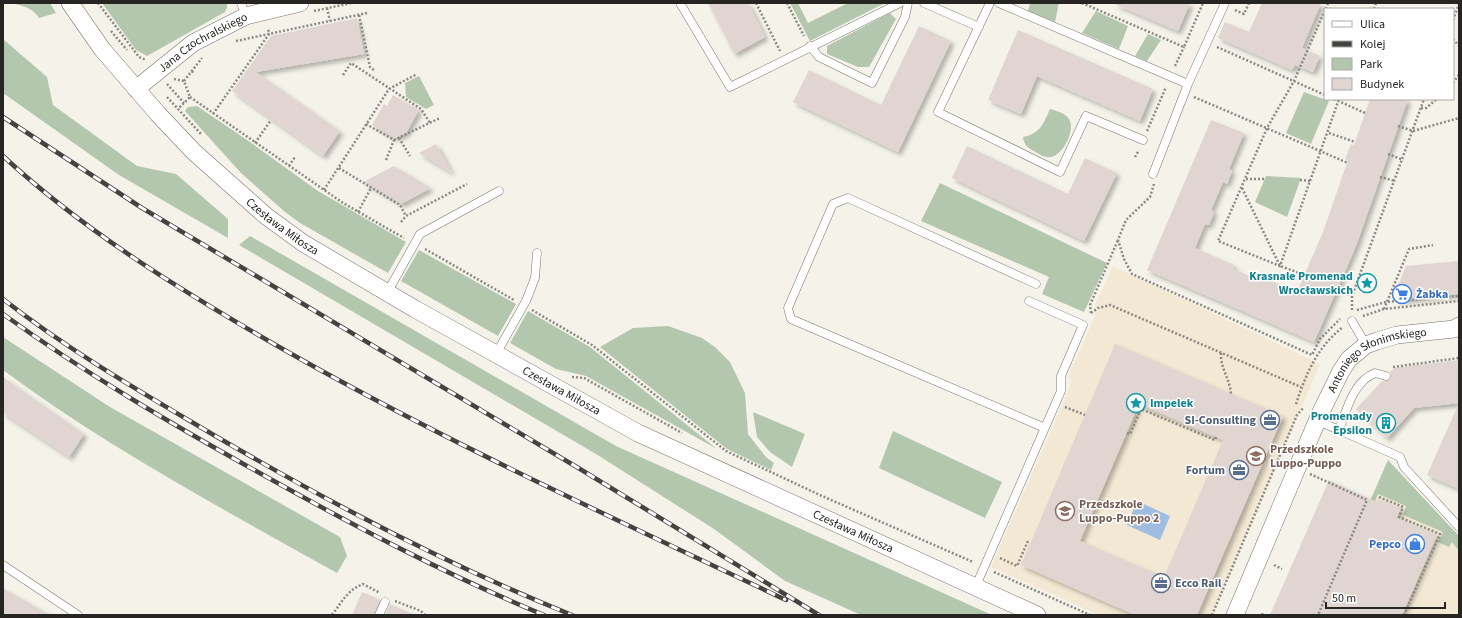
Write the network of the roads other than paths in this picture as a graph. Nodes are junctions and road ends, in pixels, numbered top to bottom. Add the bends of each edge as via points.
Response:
1 (70, 3) edge
2 (300, 3) edge
3 (680, 3) edge
4 (900, 3) edge
5 (908, 3) edge
6 (924, 3) edge
7 (990, 3) edge
8 (998, 3) edge
9 (1224, 4) edge
10 (243, 10) edge
11 (979, 27) junction
12 (810, 46) junction
13 (1188, 84) junction
14 (136, 89) junction
15 (1143, 140) road end
16 (1153, 174) road end
17 (499, 192) dead end
18 (537, 253) dead end
19 (1036, 284) dead end
20 (387, 293) junction
21 (1028, 301) dead end
22 (1349, 318) road end
23 (1457, 328) edge
24 (1366, 345) junction
25 (496, 354) junction
26 (1386, 376) dead end
27 (1318, 421) junction
28 (1045, 428) junction
29 (1339, 430) junction
30 (1459, 527) edge
31 (3, 565) edge
32 (975, 588) junction
33 (385, 602) road end
34 (78, 615) edge
35 (379, 615) edge
36 (1037, 615) edge
37 (1235, 615) edge

1 - 14 street, Czesława Miłosza via 102,49
2 - 10 street, Jana Czochralskiego
3 - 12 lane via 730,87
4 - 12 lane
5 - 12 lane via 905,17 872,83 820,57
6 - 11 lane
7 - 11 lane
8 - 13 lane
9 - 13 lane
10 - 14 street, Jana Czochralskiego via 193,43
11 - 15 lane via 938,112 1060,172 1086,116
13 - 16 lane
14 - 20 street, Czesława Miłosza via 194,152 266,216 303,243
17 - 20 lane via 420,234
18 - 25 lane via 535,278 524,305
19 - 28 lane via 848,198 833,204 788,313 791,319
20 - 25 street, Czesława Miłosza
21 - 28 lane via 1083,325 1061,376 1061,391
22 - 24 lane
23 - 24 street, Antoniego Słonimskiego via 1397,335
24 - 27 street, Antoniego Słonimskiego via 1351,357 1341,371
25 - 32 street, Czesława Miłosza via 638,433
26 - 29 lane via 1375,373 1362,380
27 - 29 lane
27 - 37 street, Antoniego Słonimskiego
28 - 32 lane
29 - 30 lane via 1400,457 1404,467
31 - 34 lane
32 - 36 street, Czesława Miłosza
33 - 35 lane

